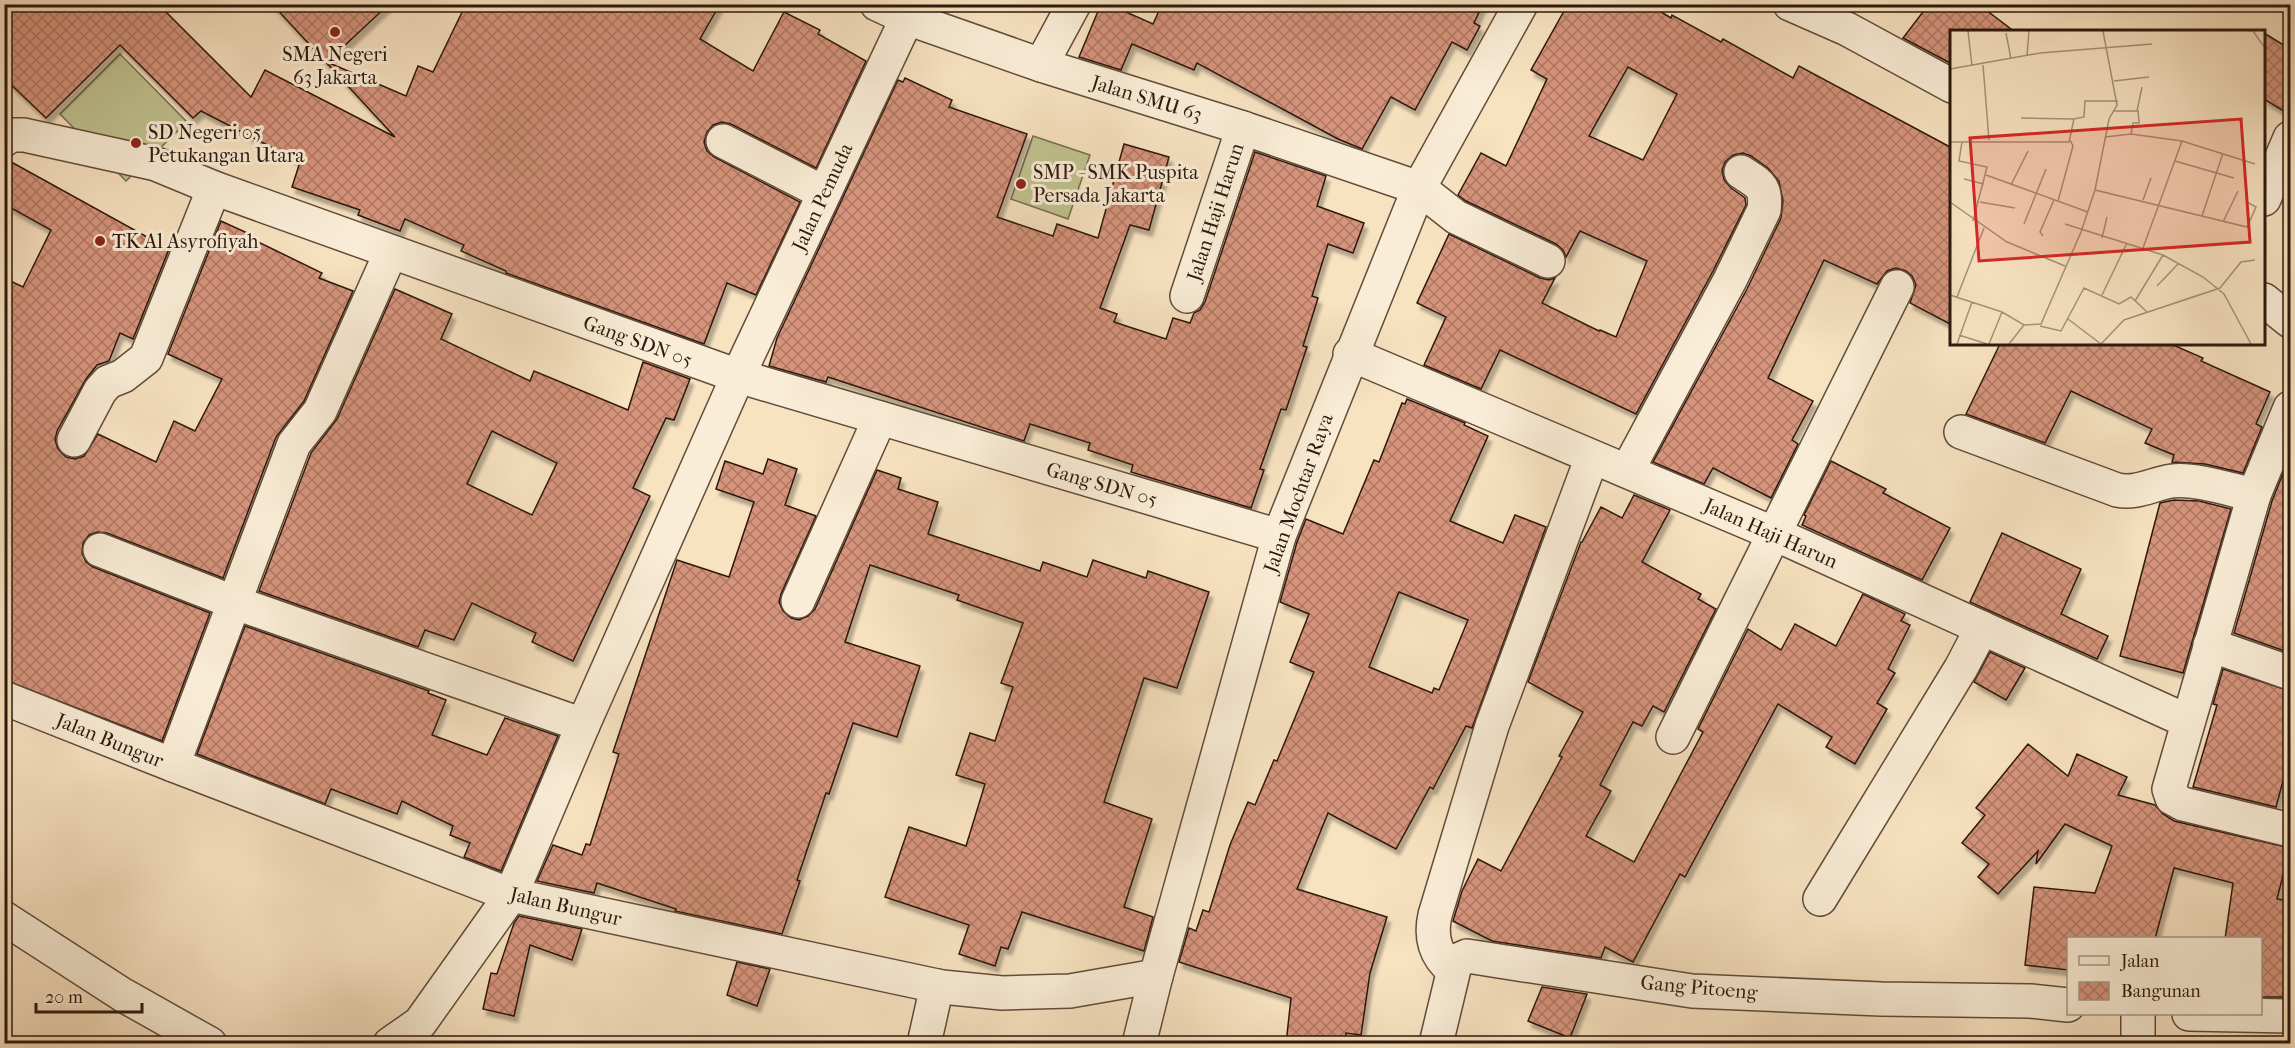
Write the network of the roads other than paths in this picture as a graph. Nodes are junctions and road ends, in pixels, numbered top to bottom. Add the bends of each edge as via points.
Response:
1 (877, 4) edge
2 (1074, 4) edge
3 (1521, 4) edge
4 (1790, 4) edge
5 (907, 18) junction
6 (1041, 65) junction
7 (1950, 85) edge
8 (1243, 128) junction
9 (2290, 138) edge
10 (4, 140) edge
11 (723, 141) dead end
12 (1741, 172) dead end
13 (1419, 188) junction
14 (214, 189) junction
15 (824, 193) junction
16 (2265, 197) edge
17 (391, 252) junction
18 (1548, 261) dead end
19 (1897, 287) dead end
20 (1187, 296) dead end
21 (2265, 301) edge
22 (2290, 321) edge
23 (1350, 354) junction
24 (738, 376) junction
25 (2290, 408) edge
26 (880, 418) junction
27 (1961, 432) dead end
28 (74, 440) dead end
29 (1592, 457) junction
30 (1627, 471) junction
31 (2254, 495) junction
32 (1775, 534) junction
33 (1279, 536) junction
34 (100, 550) dead end
35 (798, 601) dead end
36 (233, 602) junction
37 (1982, 628) junction
38 (2210, 645) junction
39 (2290, 673) edge
40 (4, 698) edge
41 (2187, 721) junction
42 (583, 725) junction
43 (1673, 737) dead end
44 (173, 765) junction
45 (2290, 830) edge
46 (511, 895) junction
47 (1820, 899) dead end
48 (4, 918) edge
49 (1453, 970) junction
50 (1156, 976) junction
51 (937, 986) junction
52 (2067, 1005) edge
53 (2138, 1015) edge
54 (2240, 1015) edge
55 (2290, 1016) edge
56 (210, 1044) edge
57 (390, 1044) edge
58 (924, 1044) edge
59 (1139, 1044) edge
60 (1436, 1044) edge
61 (2138, 1044) edge

1 - 5 street, Jalan SMU 63
2 - 6 street
3 - 13 street, Jalan Mochtar Raya
4 - 7 street via 1847,29
5 - 6 street, Jalan SMU 63
5 - 15 street, Jalan Pemuda
6 - 8 street, Jalan SMU 63
8 - 13 street, Jalan SMU 63
8 - 20 street, Jalan Haji Harun
9 - 16 street
10 - 14 street, Gang SDN 05 via 16,134 63,142 156,164
11 - 15 street
12 - 30 street via 1761,185 1766,197 1764,210
13 - 18 street via 1456,218
13 - 23 street, Jalan Mochtar Raya
14 - 17 street, Gang SDN 05
14 - 28 street via 146,358 100,391
15 - 24 street, Jalan Pemuda
17 - 24 street, Gang SDN 05
17 - 36 street via 320,411 294,444
19 - 32 street
21 - 22 street
23 - 29 street, Jalan Haji Harun
23 - 33 street, Jalan Mochtar Raya
24 - 26 street, Gang SDN 05
24 - 42 street, Jalan Pemuda
25 - 31 street
26 - 33 street, Gang SDN 05
26 - 35 street
27 - 31 street via 2117,490 2138,491 2171,481
29 - 30 street, Jalan Haji Harun
29 - 49 street via 1492,726 1435,915 1433,943 1444,963
30 - 32 street, Jalan Haji Harun
31 - 38 street
32 - 37 street, Jalan Haji Harun
32 - 43 street
33 - 50 street, Jalan Mochtar Raya
34 - 36 street
36 - 42 street
36 - 44 street
37 - 41 street, Jalan Haji Harun
37 - 47 street
38 - 39 street
38 - 41 street
40 - 44 street, Jalan Bungur
41 - 45 street via 2169,789 2172,798
42 - 46 street, Jalan Pemuda
44 - 46 street, Jalan Bungur
46 - 51 street, Jalan Bungur
46 - 57 street, Jalan Pemuda via 420,1023
48 - 56 street via 123,995
49 - 52 street, Gang Pitoeng via 1458,960 1467,956 1692,991
49 - 60 street
50 - 51 street, Jalan Bungur via 1070,991 1002,993
50 - 59 street, Jalan Mochtar Raya
51 - 58 street
53 - 61 street
54 - 55 street

